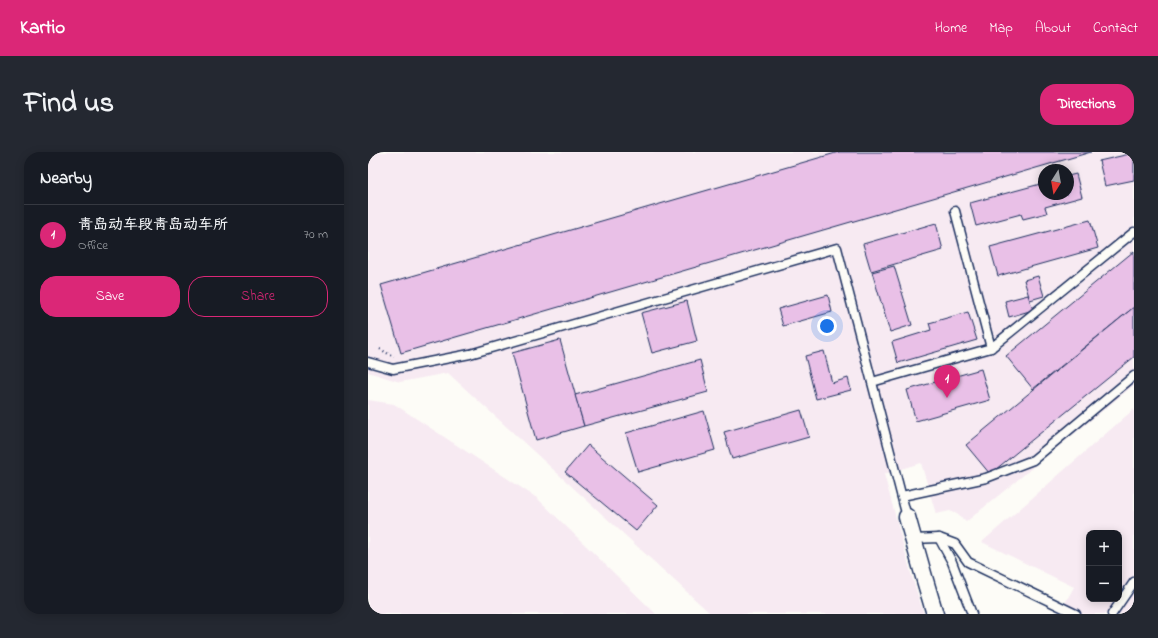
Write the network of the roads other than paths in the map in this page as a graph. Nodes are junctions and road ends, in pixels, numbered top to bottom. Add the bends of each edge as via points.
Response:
1 (955, 211) dead end
2 (1134, 232) edge
3 (991, 348) junction
4 (368, 362) edge
5 (1134, 376) edge
6 (872, 382) junction
7 (902, 496) junction
8 (907, 517) joint
9 (939, 538) junction
10 (913, 539) junction
11 (1134, 582) edge
12 (935, 614) edge
13 (972, 614) edge
14 (1076, 614) edge
15 (1112, 614) edge

1 - 3 lane
2 - 3 lane
3 - 6 lane
4 - 6 lane via 393,369 470,354 837,248
5 - 7 lane via 1033,460 986,478
6 - 7 lane
7 - 8 lane
8 - 10 street
9 - 10 lane
9 - 13 lane via 952,562
9 - 14 lane via 955,544 968,562
10 - 12 street
11 - 15 lane

